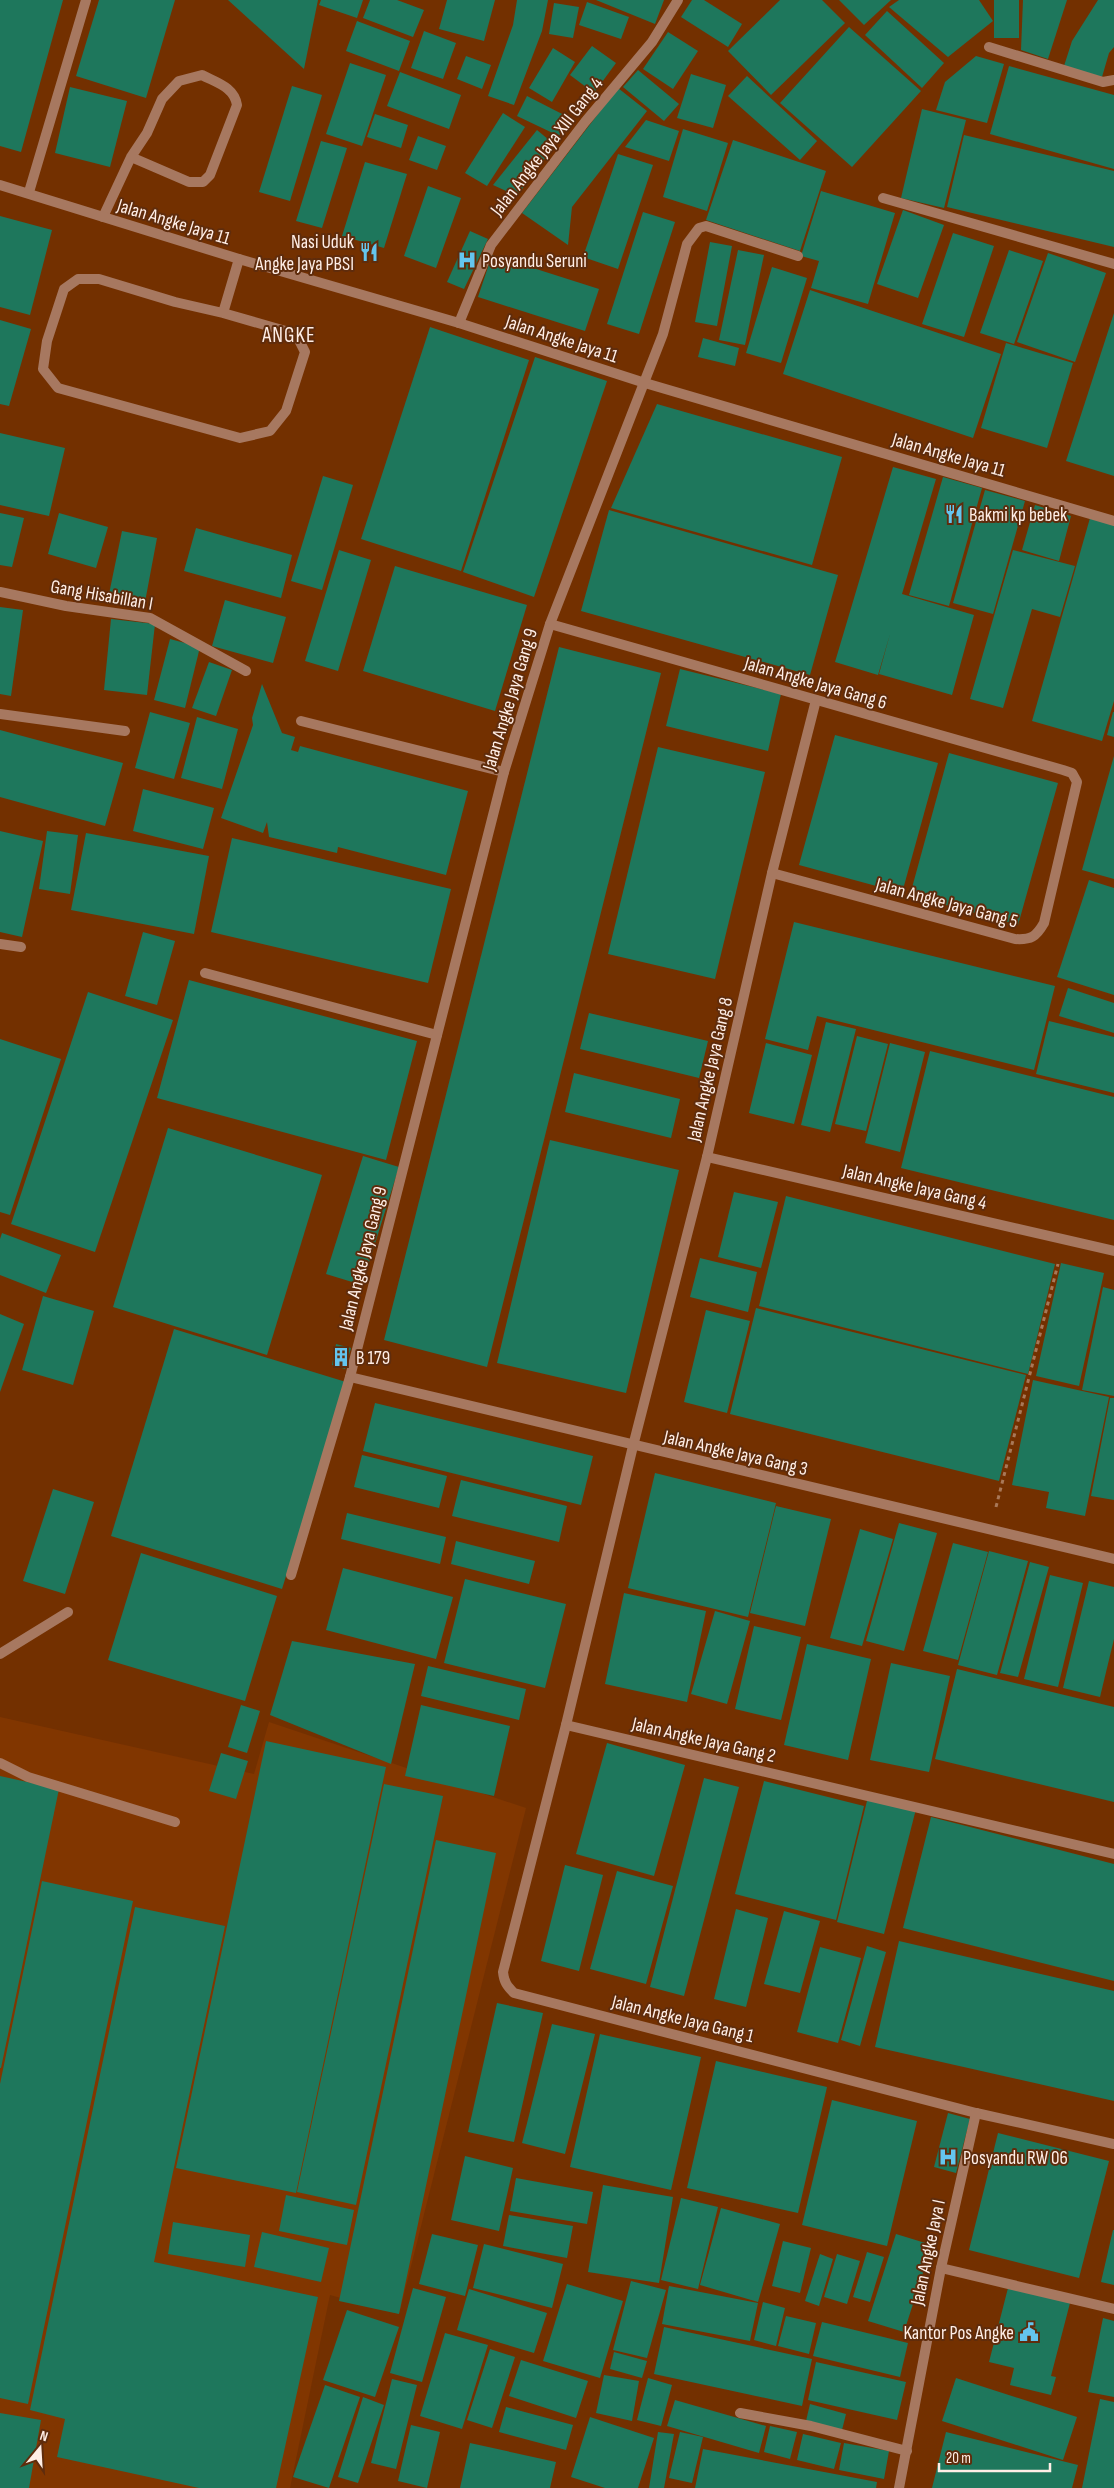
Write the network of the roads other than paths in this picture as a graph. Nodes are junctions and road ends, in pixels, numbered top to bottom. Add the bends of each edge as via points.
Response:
1 (86, 0) edge
2 (678, 0) edge
3 (989, 46) dead end
4 (1114, 80) edge
5 (131, 156) junction
6 (0, 185) edge
7 (28, 192) junction
8 (883, 198) dead end
9 (102, 217) junction
10 (798, 256) dead end
11 (239, 260) junction
12 (1114, 264) edge
13 (223, 313) junction
14 (458, 323) junction
15 (645, 383) junction
16 (1114, 521) edge
17 (0, 592) edge
18 (550, 624) junction
19 (246, 671) dead end
20 (816, 700) junction
21 (0, 714) edge
22 (301, 721) dead end
23 (125, 731) dead end
24 (504, 772) junction
25 (1072, 774) joint
26 (772, 873) junction
27 (0, 944) edge
28 (21, 947) dead end
29 (205, 973) dead end
30 (437, 1035) junction
31 (708, 1157) junction
32 (1114, 1251) edge
33 (350, 1377) junction
34 (633, 1446) junction
35 (1114, 1559) edge
36 (291, 1575) dead end
37 (68, 1612) dead end
38 (0, 1654) edge
39 (566, 1725) junction
40 (0, 1763) edge
41 (175, 1822) dead end
42 (1114, 1854) edge
43 (976, 2113) junction
44 (1114, 2144) edge
45 (941, 2268) junction
46 (1114, 2309) edge
47 (740, 2413) dead end
48 (907, 2451) junction
49 (899, 2488) edge

1 - 7 street
2 - 14 street, Jalan Angke Jaya XIII Gang 4 via 652,42 585,122 491,245
3 - 4 street via 1103,82
5 - 5 street via 147,133 162,99 179,81 202,76 231,90 236,96 237,105 210,175 203,182 189,182
5 - 9 street
6 - 7 street, Jalan Angke Jaya 11
7 - 9 street, Jalan Angke Jaya 11
8 - 12 street
9 - 11 street, Jalan Angke Jaya 11
10 - 15 street, Jalan Angke Jaya Gang 9 via 706,226 699,228 688,244 663,334
11 - 13 street
11 - 14 street, Jalan Angke Jaya 11
13 - 13 street via 99,279 78,279 64,289 47,341 43,369 58,388 121,406 240,438 270,431 286,411 305,352 302,342 296,334
14 - 15 street, Jalan Angke Jaya 11
15 - 16 street, Jalan Angke Jaya 11
15 - 18 street, Jalan Angke Jaya Gang 9
17 - 19 street, Gang Hisabillan I via 66,606 150,618
18 - 20 street, Jalan Angke Jaya Gang 6
18 - 24 street, Jalan Angke Jaya Gang 9
20 - 25 street, Jalan Angke Jaya Gang 6
20 - 26 street, Jalan Angke Jaya Gang 8
21 - 23 street
22 - 24 street
24 - 30 street, Jalan Angke Jaya Gang 9
25 - 26 street, Jalan Angke Jaya Gang 5 via 1077,782 1076,790 1044,923 1037,935 1029,940 1015,939
26 - 31 street, Jalan Angke Jaya Gang 8
27 - 28 street
29 - 30 street
30 - 33 street, Jalan Angke Jaya Gang 9
31 - 32 street, Jalan Angke Jaya Gang 4
31 - 34 street, Jalan Angke Jaya Gang 8
33 - 34 street, Jalan Angke Jaya Gang 3
33 - 36 street, Jalan Angke Jaya Gang 9
34 - 35 street, Jalan Angke Jaya Gang 3
34 - 39 street
37 - 38 street
39 - 42 street, Jalan Angke Jaya Gang 2
39 - 43 street, Jalan Angke Jaya Gang 1 via 503,1972 506,1986 514,1993
40 - 41 street via 28,1777
43 - 44 street, Jalan Angke Jaya Gang 1
43 - 45 street, Jalan Angke Jaya I
45 - 46 street
45 - 48 street, Jalan Angke Jaya I
47 - 48 street via 810,2426
48 - 49 street, Jalan Angke Jaya I

